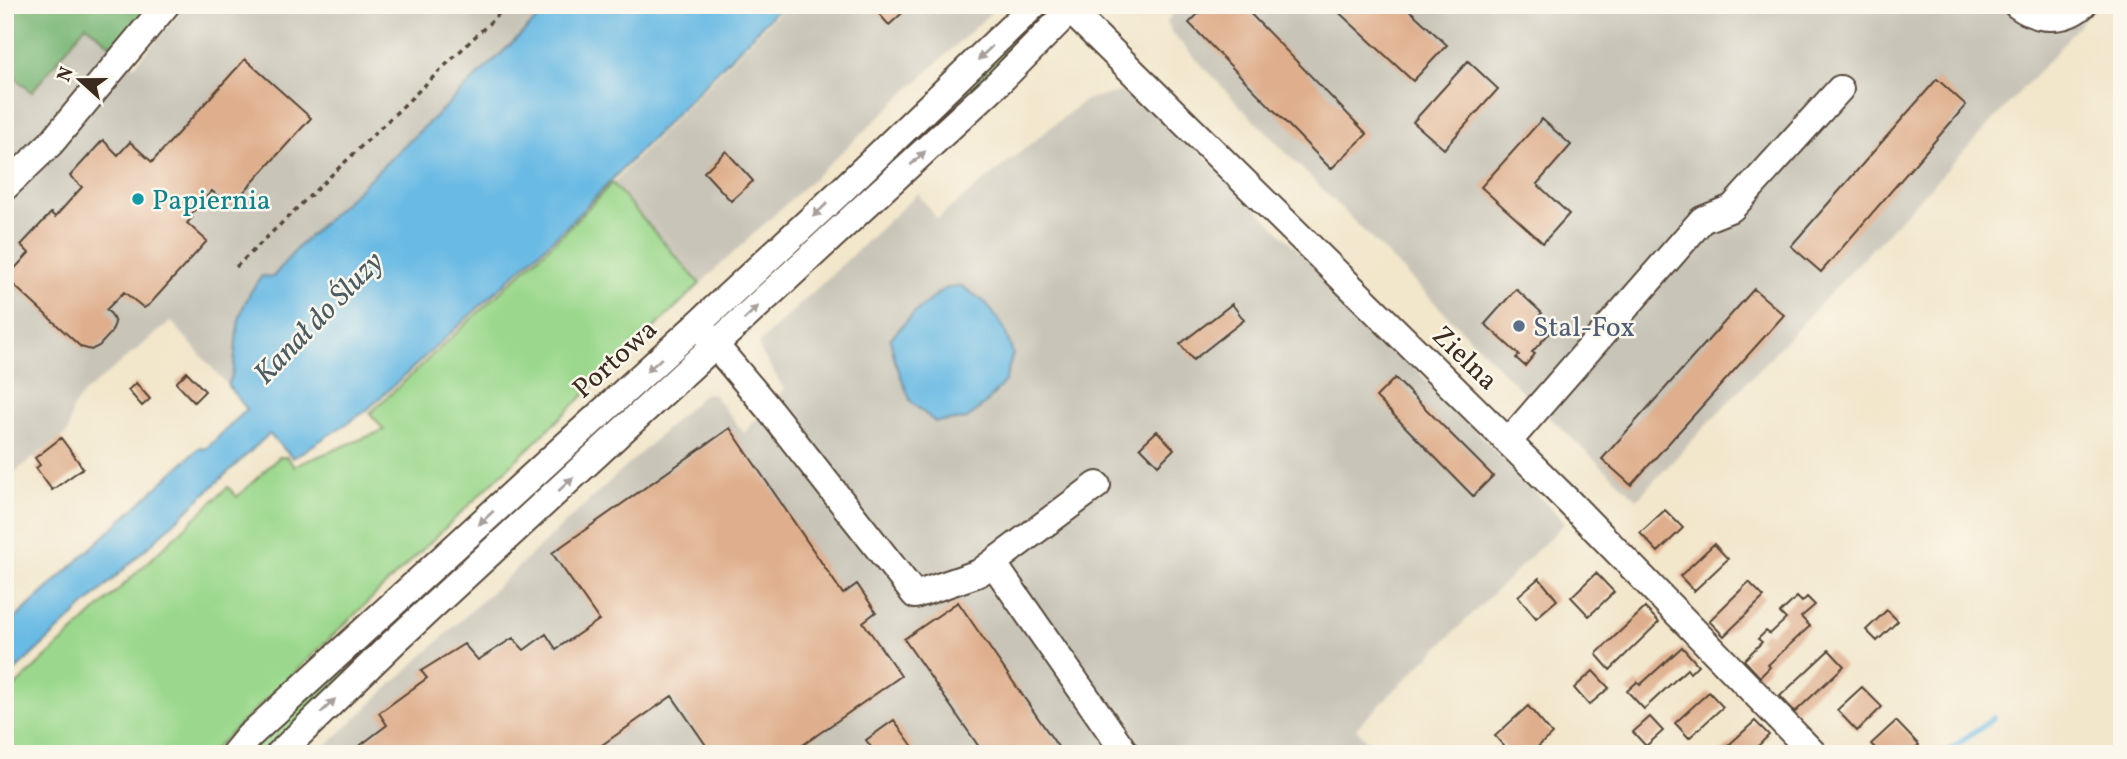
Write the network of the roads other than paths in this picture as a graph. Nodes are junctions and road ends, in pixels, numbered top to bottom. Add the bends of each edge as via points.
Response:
1 (166, 5) edge
2 (1034, 5) edge
3 (2017, 5) edge
4 (2083, 5) edge
5 (1070, 7) edge
6 (1840, 89) dead end
7 (5, 187) edge
8 (698, 324) junction
9 (716, 345) junction
10 (1508, 442) junction
11 (1097, 485) dead end
12 (993, 563) junction
13 (233, 754) edge
14 (279, 754) edge
15 (1126, 754) edge
16 (1814, 754) edge

1 - 7 street via 51,143
2 -> 8 street, Portowa
3 - 4 street via 2031,14 2054,18
9 -> 5 street via 1000,81
5 - 10 street, Zielna
6 - 10 street via 1732,208 1702,220
8 - 9 street
8 -> 13 street, Portowa
9 - 12 street via 915,595 979,573
14 -> 9 street
10 - 16 street, Zielna
11 - 12 street
12 - 15 street

